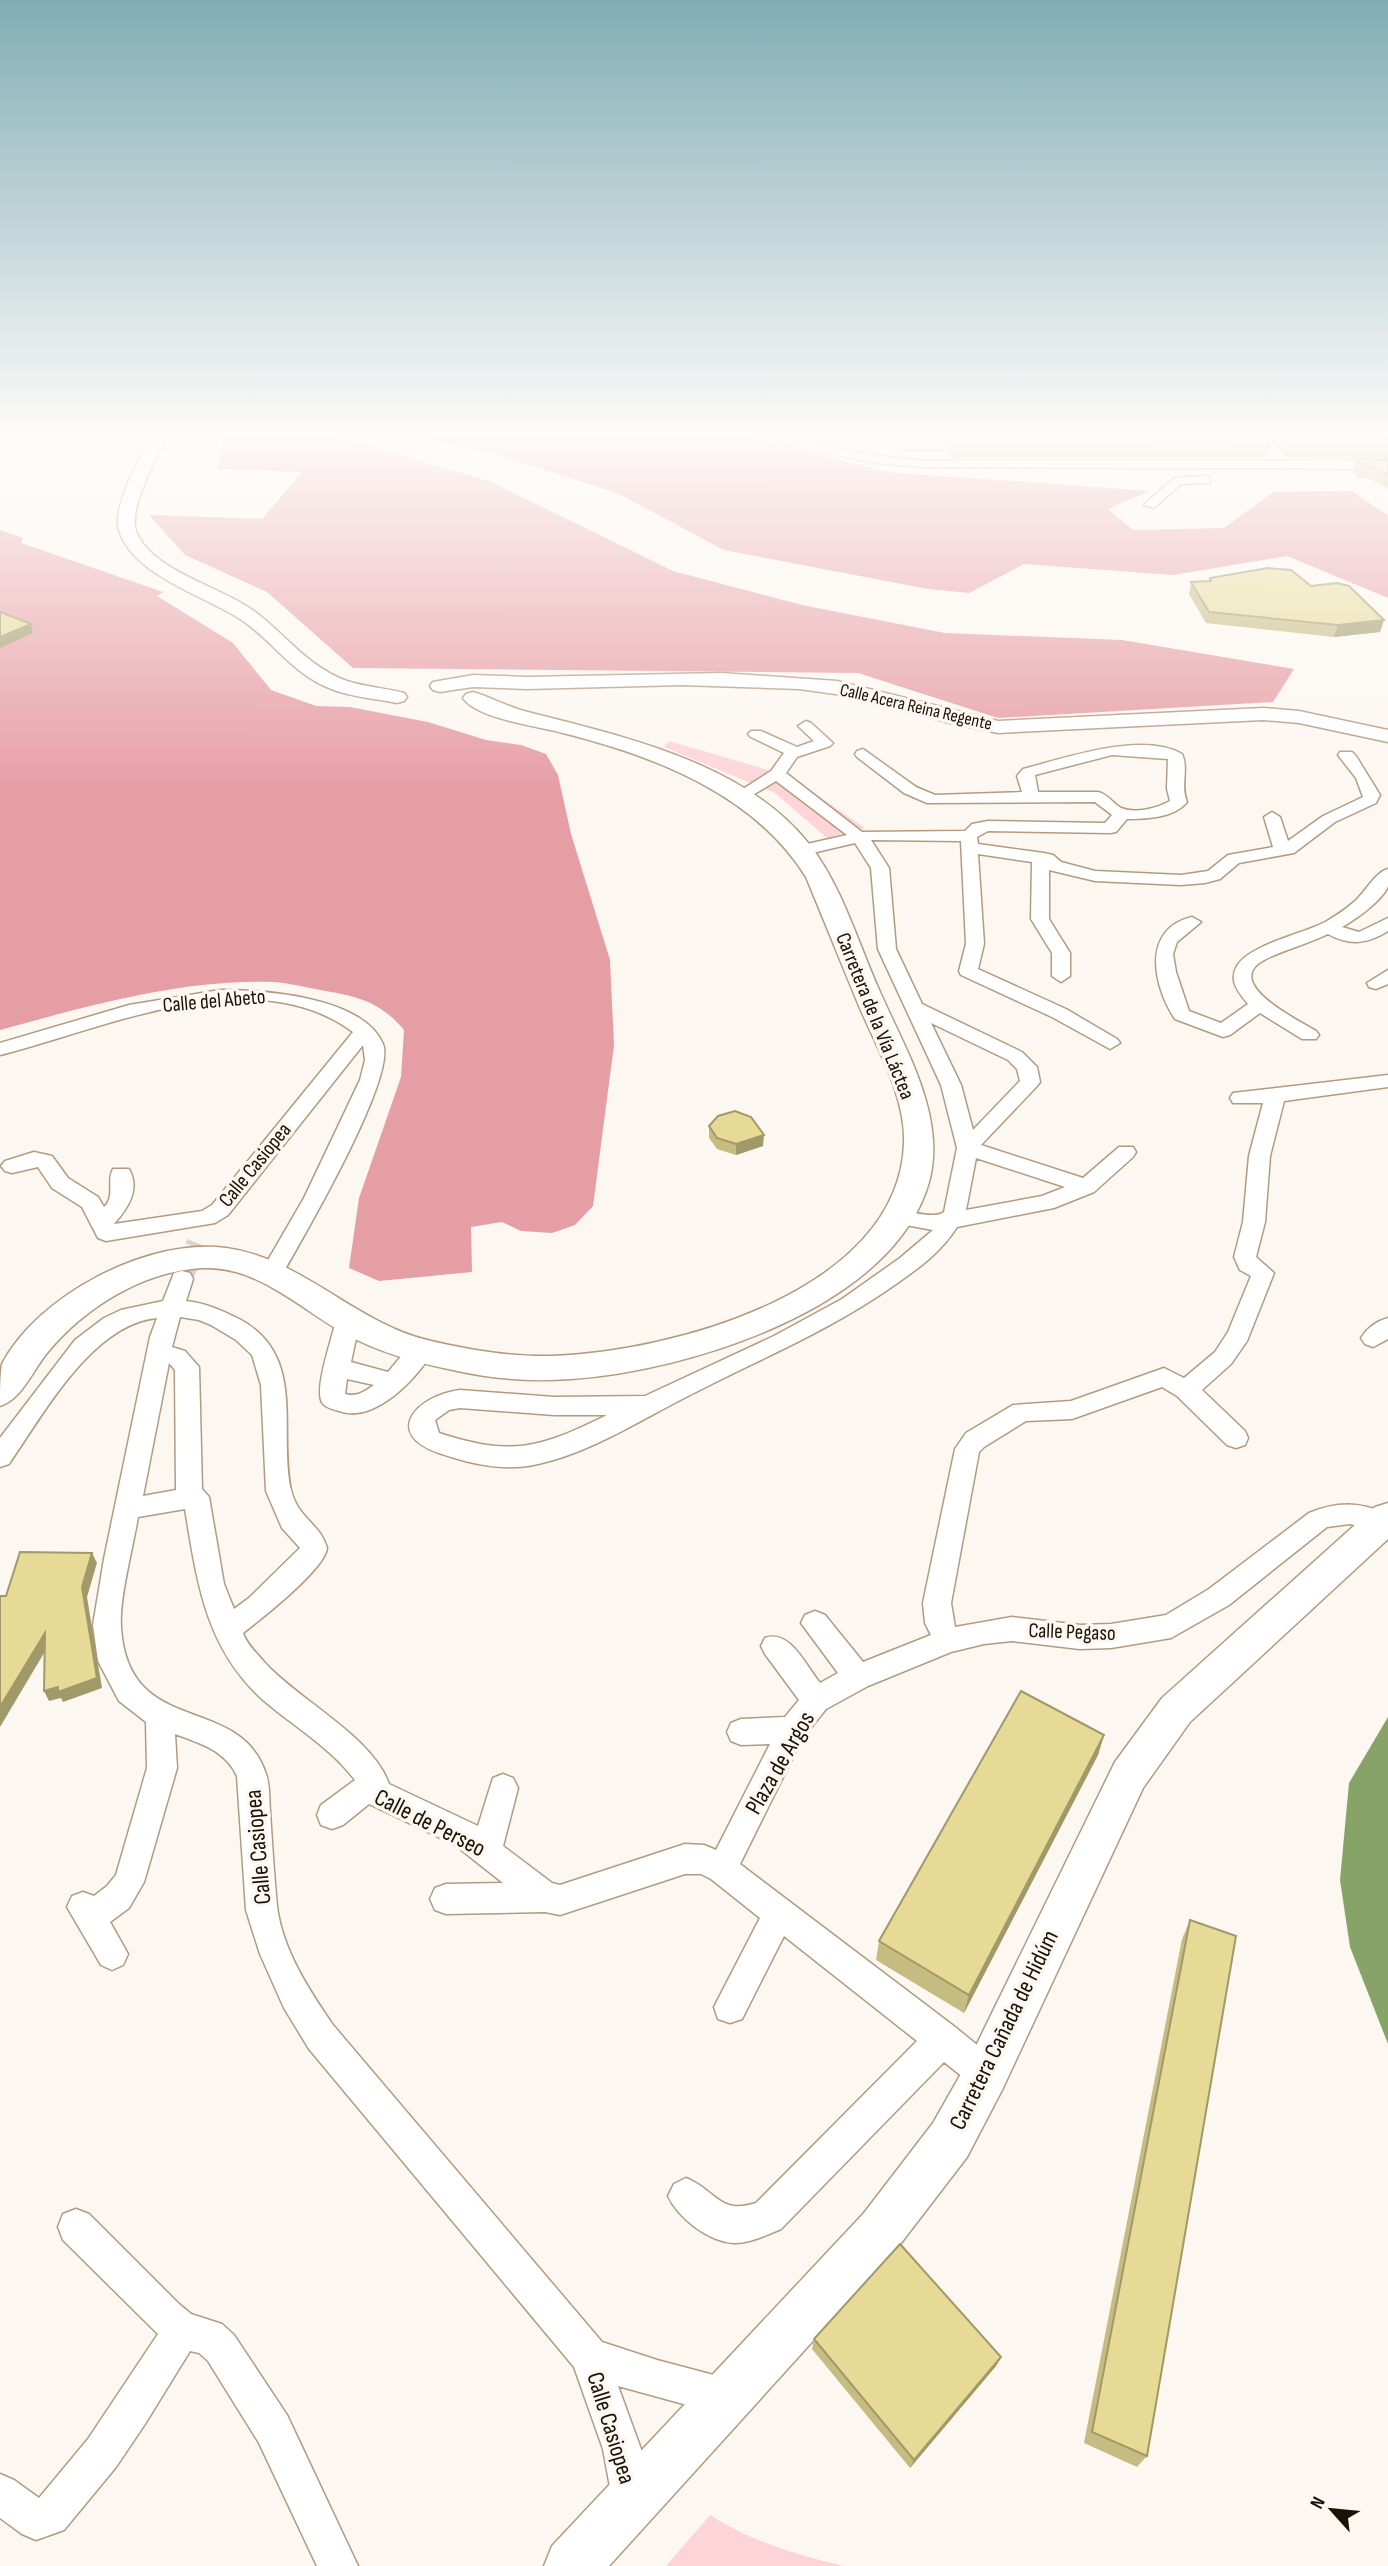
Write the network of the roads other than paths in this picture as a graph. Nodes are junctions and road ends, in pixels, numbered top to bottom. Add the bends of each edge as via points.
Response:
1 (139, 551) edge
2 (527, 683) junction
3 (417, 691) junction
4 (467, 699) junction
5 (806, 726) dead end
6 (757, 734) dead end
7 (1388, 736) edge
8 (795, 752) junction
9 (863, 754) dead end
10 (1346, 755) dead end
11 (777, 774) junction
12 (740, 796) junction
13 (1031, 797) junction
14 (1122, 814) junction
15 (1272, 817) dead end
16 (858, 836) junction
17 (969, 842) junction
18 (804, 850) junction
19 (1283, 851) junction
20 (1044, 858) junction
21 (1388, 874) edge
22 (1192, 922) dead end
23 (1388, 923) edge
24 (1330, 928) junction
25 (1061, 976) dead end
26 (1261, 1004) junction
27 (914, 1007) junction
28 (365, 1031) junction
29 (1310, 1035) dead end
30 (1110, 1043) dead end
31 (0, 1049) edge
32 (1388, 1081) edge
33 (1275, 1096) junction
34 (1240, 1097) dead end
35 (967, 1148) junction
36 (1126, 1152) dead end
37 (12, 1166) dead end
38 (121, 1174) dead end
39 (1086, 1187) junction
40 (897, 1217) junction
41 (207, 1218) junction
42 (951, 1221) junction
43 (104, 1227) junction
44 (197, 1242) tunnel mouth
45 (271, 1274) junction
46 (182, 1279) tunnel mouth
47 (162, 1309) junction
48 (348, 1320) junction
49 (690, 1346) junction
50 (421, 1351) junction
51 (159, 1352) junction
52 (337, 1368) junction
53 (706, 1376) junction
54 (390, 1383) junction
55 (1186, 1390) junction
56 (0, 1392) edge
57 (648, 1405) junction
58 (1236, 1438) dead end
59 (0, 1457) edge
60 (189, 1497) junction
61 (127, 1509) junction
62 (1385, 1520) edge
63 (816, 1623) dead end
64 (227, 1629) junction
65 (948, 1641) junction
66 (775, 1646) dead end
67 (858, 1677) junction
68 (816, 1700) junction
69 (160, 1716) junction
70 (792, 1730) junction
71 (741, 1732) dead end
72 (503, 1788) dead end
73 (377, 1793) junction
74 (332, 1815) dead end
75 (487, 1850) junction
76 (722, 1868) junction
77 (545, 1897) junction
78 (446, 1899) dead end
79 (779, 1913) junction
80 (112, 1954) dead end
81 (730, 2007) dead end
82 (943, 2039) junction
83 (986, 2074) junction
84 (686, 2196) dead end
85 (76, 2227) dead end
86 (182, 2330) junction
87 (589, 2356) junction
88 (729, 2396) junction
89 (0, 2494) edge
90 (632, 2501) junction
91 (338, 2566) edge
92 (572, 2566) edge

1 - 3 street, Calle Acera Reina Regente via 164,570 246,614 297,662 327,680 358,691
2 - 3 street, Calle Acera Reina Regente via 473,681
2 - 4 street, Calle Acera Reina Regente via 498,687
2 - 7 street, Calle Acera Reina Regente via 808,684 884,697 998,727 1264,714
3 - 4 street
4 - 12 street, Carretera de la Vía Láctea via 616,742 687,769
5 - 8 street via 825,743
6 - 8 street
8 - 11 street
9 - 13 street via 910,790 933,800
10 - 19 street via 1358,767 1372,794 1370,800 1329,818
11 - 12 street
11 - 16 street
12 - 18 street, Carretera de la Vía Láctea
13 - 14 street via 1098,797
13 - 14 street via 1025,776 1037,768 1112,750 1176,757 1178,805
14 - 17 street via 1111,828 988,826 978,828
15 - 19 street
16 - 17 street
16 - 18 street
16 - 27 street via 869,846 881,870 887,949
17 - 20 street
17 - 30 street via 975,944 968,971 1059,1013
18 - 40 street, Carretera de la Vía Láctea via 903,1079 915,1119 917,1167
19 - 20 street via 1247,855 1214,875 1181,880 1095,876 1055,866
20 - 25 street via 1040,919 1061,953
21 - 24 street via 1368,902
22 - 26 street via 1167,941 1163,954 1182,1015 1223,1031
23 - 24 street via 1363,939
24 - 26 street via 1247,962 1240,973 1241,985
26 - 29 street
27 - 35 street via 951,1085
27 - 35 street via 1015,1056 1027,1067 1030,1082
28 - 31 street, Calle del Abeto via 328,1009 265,994 145,1007
28 - 41 street, Calle Casiopea via 220,1210
28 - 45 street via 376,1050 376,1065 320,1187
32 - 33 street
33 - 34 street
33 - 55 street via 1258,1166 1254,1235 1245,1257 1263,1273 1252,1307 1223,1358
35 - 39 street
35 - 42 street
36 - 39 street
37 - 43 street via 34,1158 45,1161 60,1183 90,1202
38 - 43 street via 120,1206
39 - 42 street via 1046,1203
40 - 42 street
40 - 49 street, Carretera de la Vía Láctea via 859,1264 819,1290 760,1321
41 - 43 street, Calle Casiopea
41 - 44 street
42 - 53 street via 939,1238 908,1264 850,1305
45 - 48 street, Carretera de la Vía Láctea
45 - 56 street, Carretera de la Vía Láctea via 239,1261 209,1256 178,1260 117,1280 64,1316 38,1341
46 - 47 street, Calle Casiopea
47 - 51 street, Calle Casiopea
47 - 59 street via 120,1318 91,1337
47 - 64 street via 192,1308 211,1314 258,1345 274,1392 277,1483 292,1522 315,1547 287,1581
48 - 50 street, Carretera de la Vía Láctea
48 - 52 street
49 - 50 street, Carretera de la Vía Láctea via 613,1361 529,1368
49 - 53 street
50 - 54 street
51 - 60 street via 177,1357 187,1367
51 - 61 street, Calle Casiopea
52 - 54 street via 357,1370
52 - 54 street via 333,1399 344,1406 360,1406
53 - 57 street
55 - 58 street
55 - 65 street via 1164,1377 1072,1410 1022,1412 975,1440 967,1449 937,1603 939,1623
57 - 57 street via 554,1406 460,1399 431,1408 423,1418 423,1430 430,1440 472,1454 536,1455 567,1446
60 - 61 street
60 - 64 street via 197,1498 211,1584
61 - 69 street, Calle Casiopea via 107,1625 111,1661 129,1692
62 - 65 street, Calle Pegaso via 1347,1512 1318,1520 1219,1597 1171,1626 1101,1636 1012,1629
62 - 83 street, Carretera Cañada de Hidúm via 1176,1710 1152,1740 1102,1827
63 - 67 street
64 - 73 street via 235,1649 271,1689 354,1755
65 - 67 street, Calle Pegaso
66 - 68 street
67 - 68 street, Plaza de Argos
68 - 70 street, Plaza de Argos
69 - 80 street via 162,1768 128,1882 118,1896 87,1912
69 - 87 street, Calle Casiopea via 223,1739 242,1755 252,1776 262,1910 295,1997 321,2037
70 - 71 street
70 - 76 street, Plaza de Argos
72 - 75 street
73 - 74 street, Calle de Perseo via 364,1790
73 - 75 street, Calle de Perseo via 466,1835
75 - 77 street, Calle de Perseo
76 - 77 street via 685,1858 576,1896
76 - 79 street
77 - 78 street
79 - 81 street
79 - 82 street
82 - 83 street
82 - 84 street via 768,2216 745,2226 722,2224
83 - 88 street, Carretera Cañada de Hidúm via 950,2140 881,2231
85 - 86 street
86 - 89 street via 125,2422 50,2516 36,2520
86 - 91 street via 209,2337 234,2366 273,2429
87 - 88 street, Calle Casiopea via 681,2388
87 - 90 street, Calle Casiopea via 622,2449
88 - 90 street, Carretera Cañada de Hidúm
90 - 92 street, Carretera Cañada de Hidúm

